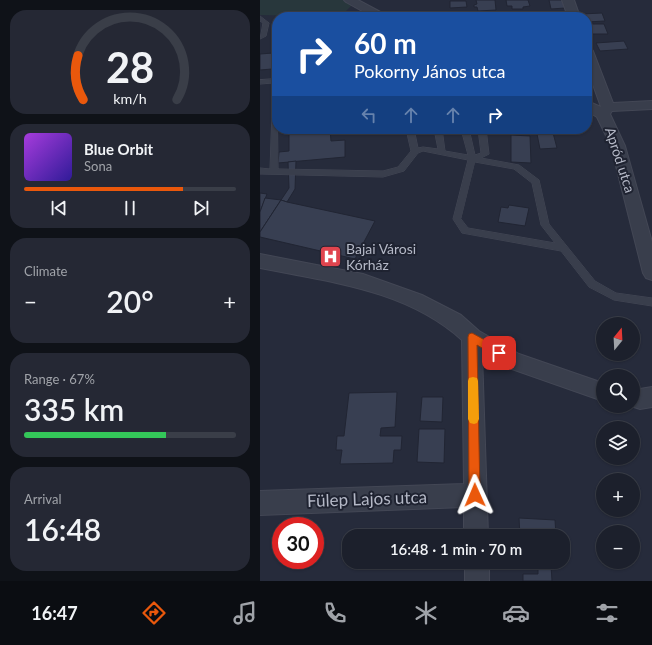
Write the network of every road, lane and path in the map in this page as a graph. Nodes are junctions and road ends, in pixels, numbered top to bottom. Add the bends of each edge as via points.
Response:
1 (350, 0) edge
2 (568, 0) edge
3 (373, 12) edge
4 (572, 12) edge
5 (260, 18) edge
6 (260, 37) edge
7 (592, 67) edge
8 (272, 81) edge
9 (260, 82) edge
10 (652, 105) edge
11 (592, 106) edge
12 (605, 110) junction
13 (275, 134) edge
14 (411, 134) edge
15 (439, 134) edge
16 (466, 134) edge
17 (483, 134) edge
18 (415, 151) junction
19 (442, 152) junction
20 (472, 158) junction
21 (260, 171) edge
22 (274, 172) junction
23 (563, 248) junction
24 (260, 261) edge
25 (652, 273) edge
26 (652, 302) edge
27 (472, 337) junction
28 (596, 390) edge
29 (652, 397) edge
30 (640, 399) edge
31 (475, 495) junction
32 (260, 503) edge
33 (476, 529) edge
34 (477, 569) edge
35 (477, 581) edge

1 - 3 street
2 - 4 street
5 - 6 lane via 266,23
7 - 12 street, Apród utca
8 - 9 lane
10 - 12 street
11 - 12 street
12 - 25 street, Apród utca via 618,146
13 - 22 lane
14 - 18 lane
15 - 19 lane
16 - 20 lane
17 - 20 lane via 486,154
18 - 19 lane via 423,149
18 - 22 lane via 401,169 383,174
19 - 20 lane
20 - 23 lane via 516,167 536,182 545,225
20 - 23 lane via 457,219 465,231
21 - 22 lane
23 - 26 lane via 592,284 614,296
24 - 27 street via 363,281 416,300 454,321
27 - 28 street via 512,361
27 - 31 street
29 - 30 street
31 - 32 street, Fülep Lajos utca
31 - 33 street
34 - 35 street

